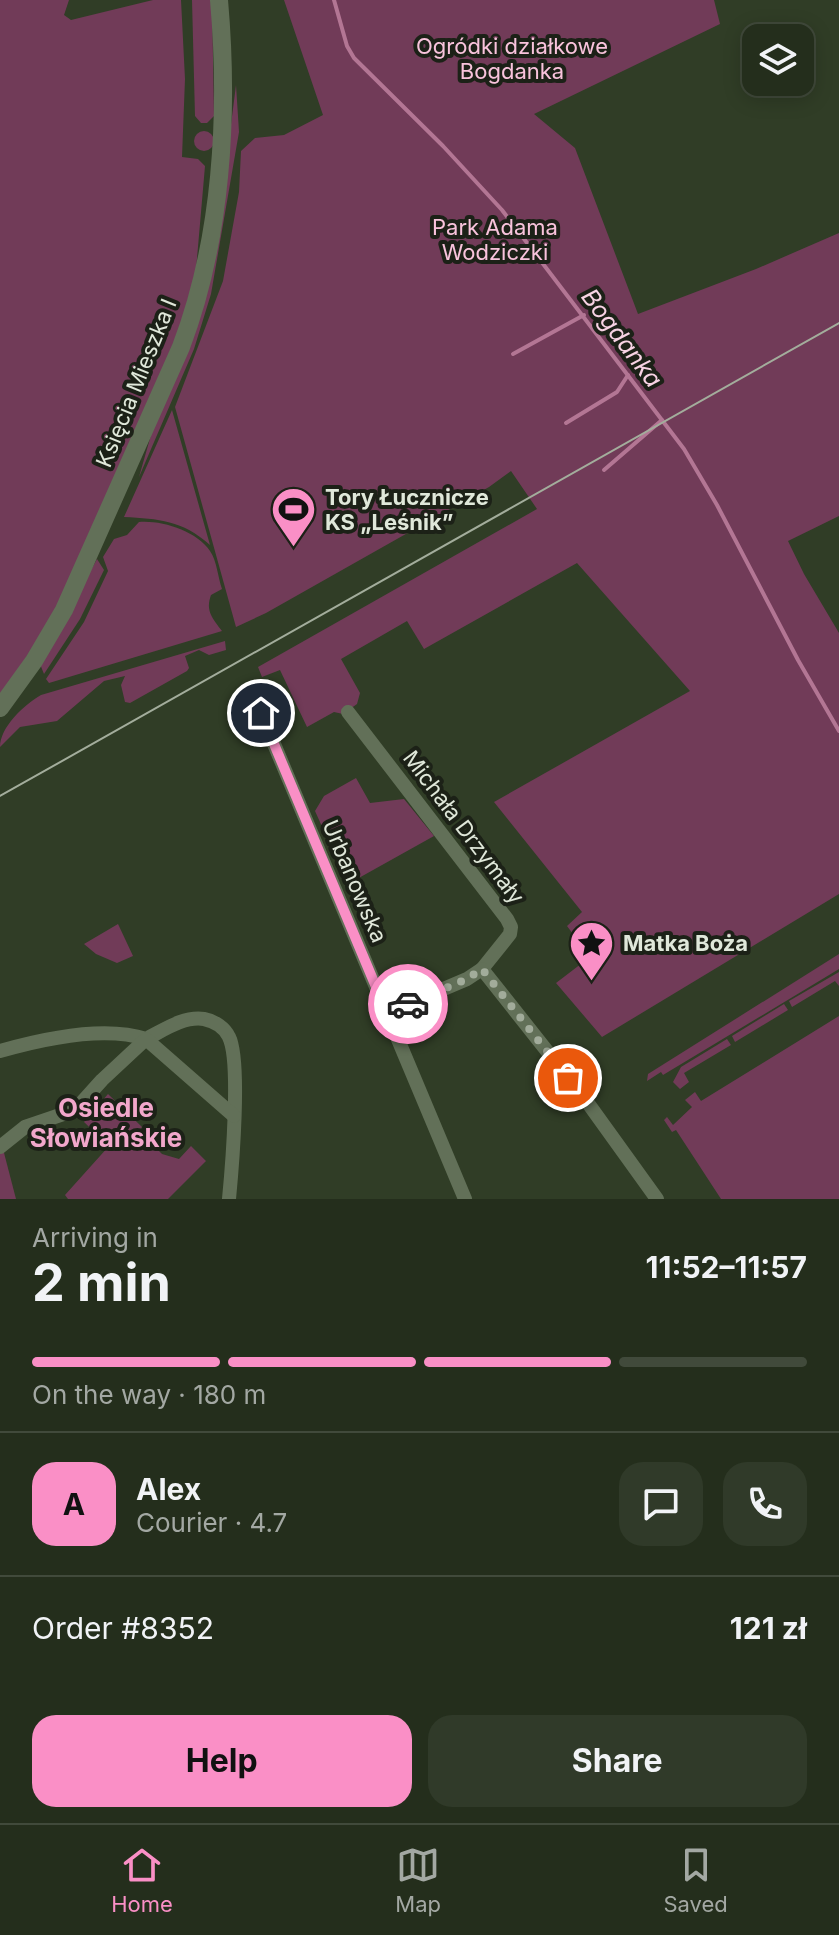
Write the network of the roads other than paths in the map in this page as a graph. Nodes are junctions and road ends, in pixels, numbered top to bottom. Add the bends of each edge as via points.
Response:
1 (219, 0) edge
2 (0, 708) edge
3 (348, 712) dead end
4 (261, 713) dead end
5 (482, 969) junction
6 (387, 1013) junction
7 (146, 1039) junction
8 (0, 1051) edge
9 (234, 1116) junction
10 (0, 1147) edge
11 (229, 1199) edge
12 (465, 1199) edge
13 (657, 1199) edge

1 - 2 street, Księcia Mieszka I via 217,182 187,328 64,610
3 - 5 street, Michała Drzymały via 507,919 510,934
4 - 6 street, Urbanowska
5 - 6 street, Michała Drzymały
5 - 13 street
6 - 12 street, Urbanowska
7 - 8 street via 126,1032 100,1034 40,1040
7 - 9 street
7 - 9 street via 190,1020 210,1021 223,1029 233,1052
7 - 10 street via 75,1110 25,1127
9 - 11 street

